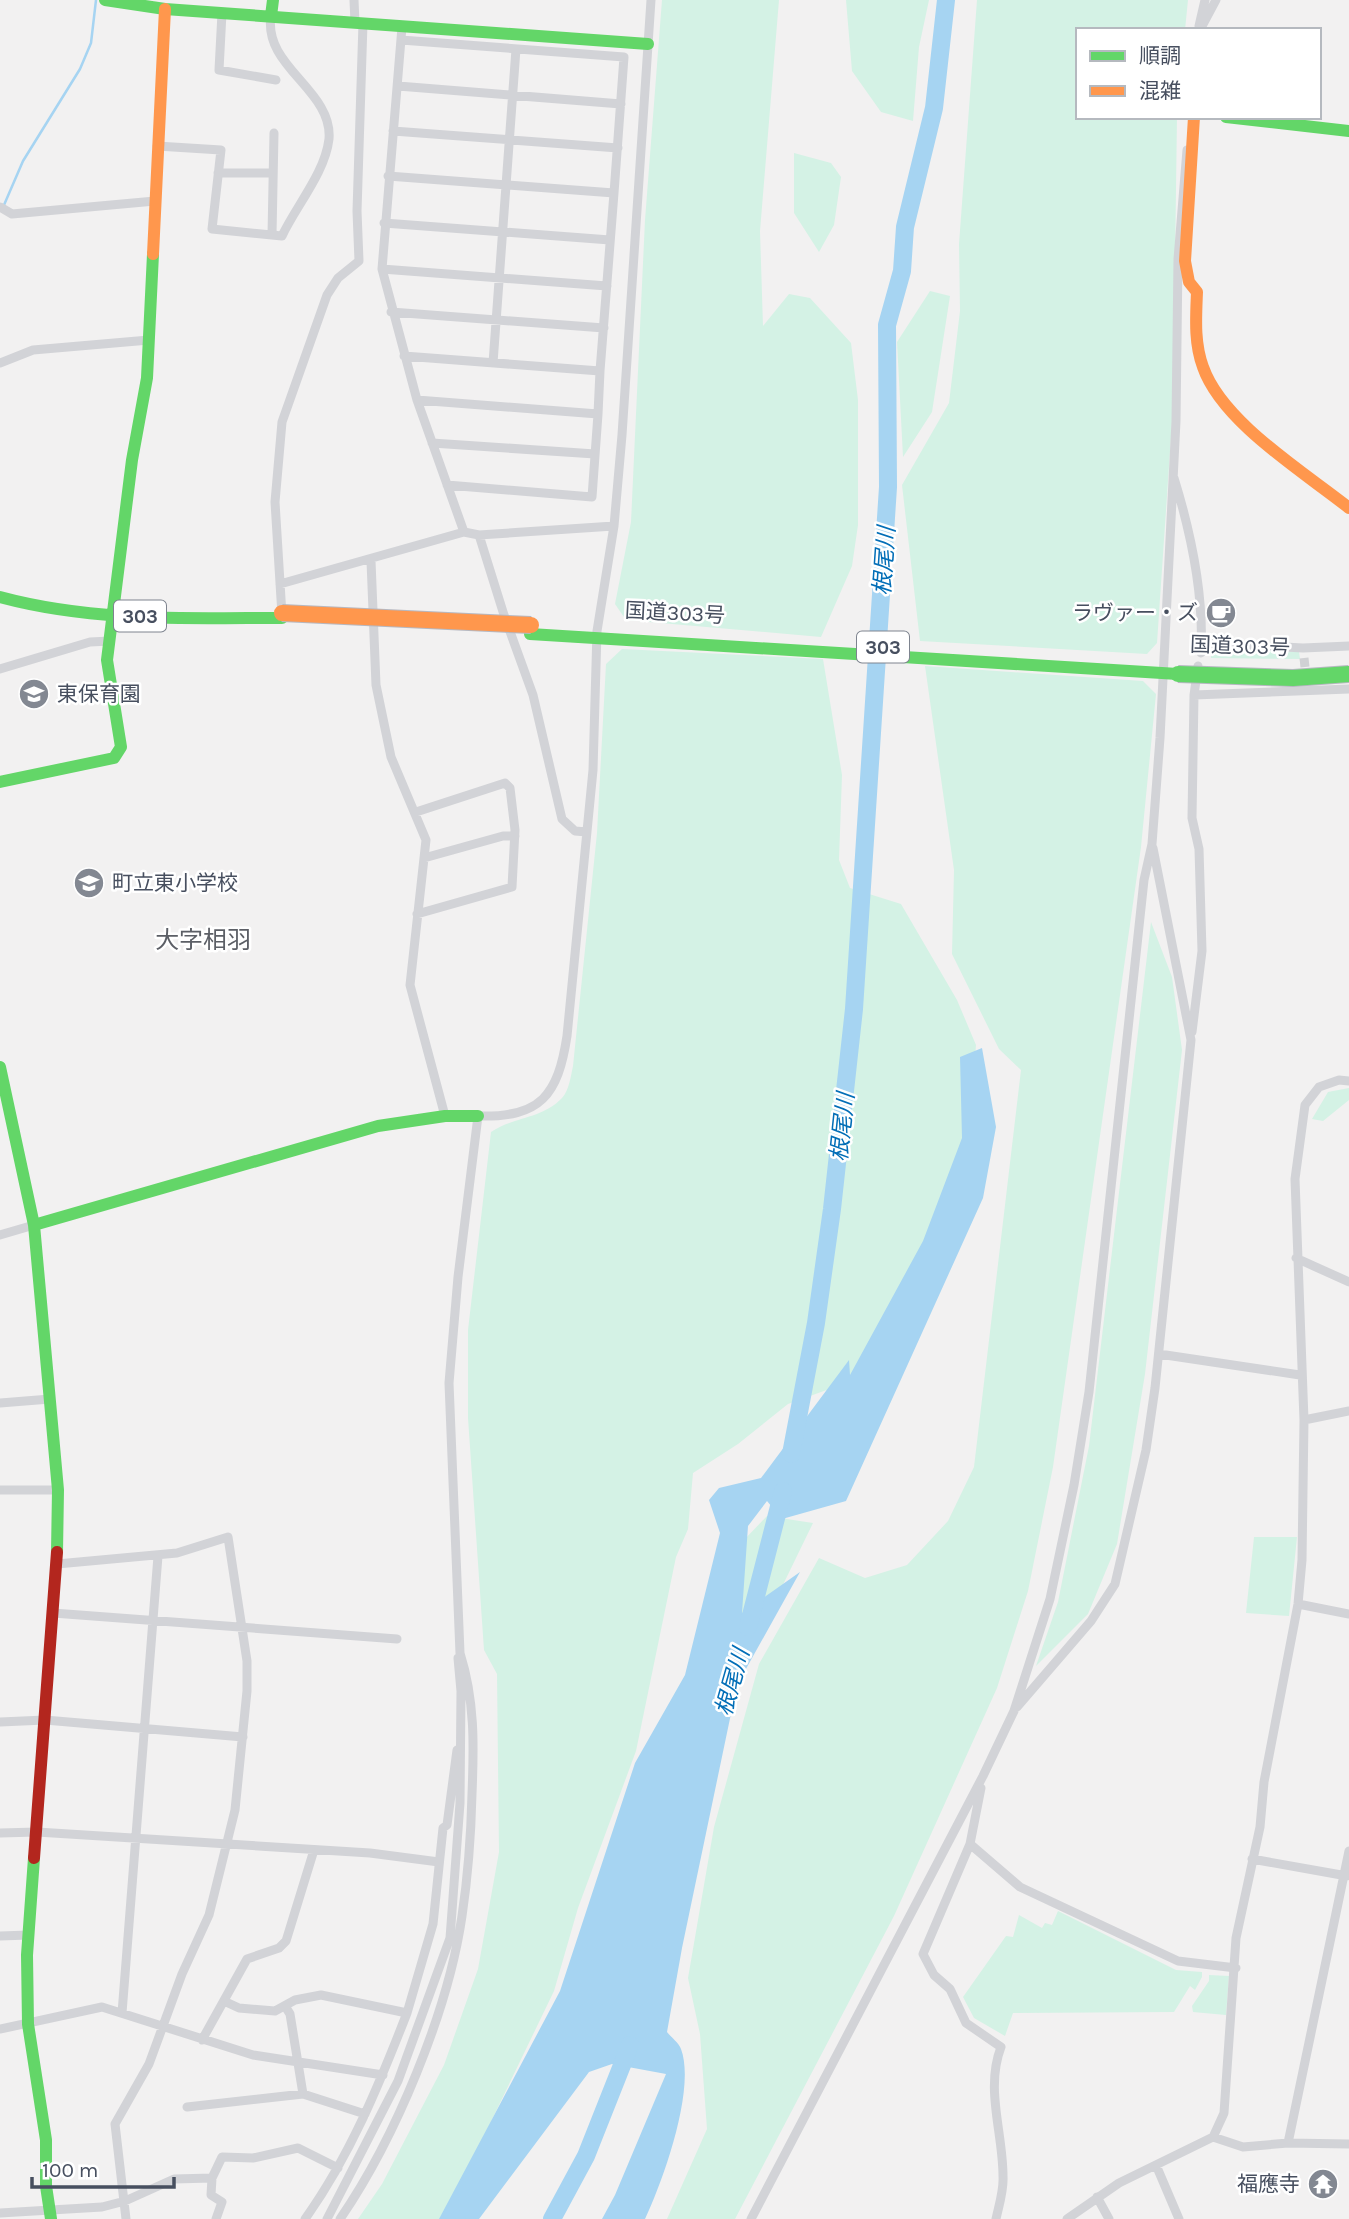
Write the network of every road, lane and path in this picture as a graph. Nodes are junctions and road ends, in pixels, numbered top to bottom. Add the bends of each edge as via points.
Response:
1 (106, 0) edge
2 (354, 0) edge
3 (651, 0) edge
4 (1205, 0) edge
5 (1216, 0) edge
6 (164, 4) edge
7 (272, 8) edge
8 (222, 13) junction
9 (359, 23) junction
10 (1199, 28) edge
11 (1200, 28) edge
12 (401, 33) junction
13 (648, 44) junction
14 (516, 49) junction
15 (276, 80) dead end
16 (398, 86) junction
17 (513, 95) junction
18 (621, 104) junction
19 (1194, 119) edge
20 (1194, 119) edge
21 (1244, 119) edge
22 (393, 131) junction
23 (1349, 131) edge
24 (274, 133) dead end
25 (510, 140) junction
26 (157, 146) junction
27 (618, 148) junction
28 (218, 173) junction
29 (273, 173) junction
30 (388, 176) junction
31 (506, 184) junction
32 (614, 193) junction
33 (155, 201) junction
34 (0, 207) edge
35 (384, 223) junction
36 (504, 232) junction
37 (271, 235) junction
38 (610, 240) junction
39 (382, 269) junction
40 (500, 278) junction
41 (607, 286) junction
42 (391, 312) junction
43 (497, 319) junction
44 (604, 328) junction
45 (149, 340) junction
46 (404, 356) junction
47 (0, 363) edge
48 (493, 363) junction
49 (600, 371) junction
50 (417, 400) junction
51 (598, 414) junction
52 (432, 443) junction
53 (595, 454) junction
54 (1172, 473) junction
55 (447, 485) junction
56 (1349, 508) edge
57 (614, 526) junction
58 (464, 532) junction
59 (479, 535) junction
60 (371, 561) junction
61 (280, 584) junction
62 (0, 588) edge
63 (0, 597) edge
64 (0, 606) edge
65 (33, 608) junction
66 (114, 611) junction
67 (282, 615) junction
68 (597, 635) junction
69 (110, 641) junction
70 (1349, 646) edge
71 (1198, 666) dead end
72 (1349, 666) edge
73 (0, 668) edge
74 (1163, 669) junction
75 (1349, 674) edge
76 (1349, 689) edge
77 (1194, 695) junction
78 (0, 782) edge
79 (416, 812) junction
80 (587, 832) junction
81 (515, 836) junction
82 (1152, 844) junction
83 (424, 858) junction
84 (417, 914) junction
85 (1191, 1040) junction
86 (0, 1067) edge
87 (1349, 1081) edge
88 (445, 1116) junction
89 (478, 1116) junction
90 (34, 1225) junction
91 (0, 1235) edge
92 (1296, 1258) junction
93 (1349, 1282) edge
94 (1159, 1354) junction
95 (1300, 1375) junction
96 (50, 1399) junction
97 (0, 1403) edge
98 (1349, 1411) edge
99 (1304, 1420) junction
100 (0, 1490) edge
101 (58, 1490) junction
102 (158, 1556) junction
103 (57, 1564) junction
104 (1298, 1604) junction
105 (53, 1613) junction
106 (1349, 1614) edge
107 (154, 1621) junction
108 (242, 1627) junction
109 (397, 1639) dead end
110 (460, 1653) junction
111 (1014, 1710) junction
112 (45, 1720) junction
113 (0, 1723) edge
114 (146, 1729) junction
115 (243, 1737) junction
116 (461, 1745) junction
117 (983, 1776) junction
118 (37, 1832) junction
119 (0, 1833) edge
120 (137, 1839) junction
121 (970, 1844) junction
122 (227, 1845) junction
123 (314, 1850) junction
124 (1349, 1851) edge
125 (1252, 1859) junction
126 (439, 1862) junction
127 (1346, 1876) edge
128 (29, 1935) junction
129 (0, 1936) edge
130 (1236, 1968) junction
131 (226, 2001) junction
132 (285, 2007) junction
133 (122, 2013) junction
134 (407, 2013) junction
135 (28, 2024) junction
136 (164, 2028) junction
137 (0, 2029) edge
138 (202, 2040) junction
139 (299, 2062) junction
140 (383, 2075) junction
141 (303, 2094) junction
142 (187, 2107) dead end
143 (365, 2114) junction
144 (1213, 2137) junction
145 (1288, 2143) junction
146 (1349, 2144) edge
147 (1156, 2165) junction
148 (338, 2168) junction
149 (212, 2178) junction
150 (1097, 2197) junction
151 (125, 2201) junction
152 (0, 2213) edge
153 (51, 2214) edge
154 (126, 2219) edge
155 (216, 2219) edge
156 (305, 2219) edge
157 (327, 2219) edge
158 (340, 2219) edge
159 (751, 2219) edge
160 (996, 2219) edge
161 (1068, 2219) edge
162 (1109, 2219) edge
163 (1179, 2219) edge

1 - 6 main road
2 - 9 street
3 - 13 street
4 - 10 street
5 - 11 street
6 - 8 main road
6 - 26 main road
7 - 8 main road
7 - 9 main road
7 - 37 street via 270,27 284,62 323,108 329,138 315,178 282,236
8 - 15 street via 219,70
9 - 12 main road
9 - 61 street via 359,261 338,278 327,296 282,422 275,502
12 - 13 main road
12 - 14 street
12 - 16 street
13 - 57 street
14 - 17 street
14 - 18 street via 624,57
16 - 17 street
16 - 22 street
17 - 18 street
17 - 25 street
18 - 27 street
19 - 54 street via 1185,162 1178,260
20 - 56 main road via 1185,261 1189,282 1197,292 1195,326 1203,367 1221,400
21 - 23 main road
22 - 25 street
22 - 30 street
24 - 29 street
25 - 27 street
25 - 31 street
26 - 28 street via 221,150
26 - 33 main road
27 - 32 street
28 - 29 street
28 - 37 street via 212,229
29 - 37 street
30 - 31 street
30 - 35 street
31 - 32 street
31 - 36 street
32 - 38 street
33 - 34 street via 12,214
33 - 45 main road
35 - 36 street
35 - 39 street
36 - 38 street
36 - 40 street
38 - 41 street
39 - 40 street
39 - 42 street
40 - 41 street
40 - 43 street
41 - 44 street
42 - 43 street
42 - 46 street
43 - 44 street
43 - 48 street
44 - 49 street
45 - 47 street via 33,350
45 - 66 main road
46 - 48 street
46 - 50 street
48 - 49 street
49 - 51 street
50 - 51 street
50 - 52 street
51 - 53 street
52 - 53 street
52 - 55 street
53 - 55 street via 592,497
54 - 70 street via 1197,579 1201,648 1304,653
54 - 74 street
55 - 58 street
57 - 59 street
57 - 68 street
58 - 59 street
58 - 60 street
59 - 80 street via 533,695 562,819 575,831
60 - 61 street
60 - 79 street via 376,685 391,757
61 - 67 street
62 - 66 main road, 国道303号 / 303 via 34,599
63 - 65 main road, 国道303号 / 303
64 - 65 main road
65 - 66 main road, 国道303号 / 303
66 - 67 main road, 国道303号 / 303
66 - 69 main road
67 - 68 main road, 国道303号 / 303
68 - 74 main road, 国道303号 / 303
68 - 80 street
69 - 73 street via 90,642
69 - 78 main road via 107,681 121,747 114,758
71 - 77 street
72 - 74 main road, 国道303号 / 303
74 - 75 main road, 国道303号 / 303, bridge via 1293,678
74 - 82 street
76 - 77 street
77 - 85 street via 1192,818 1199,849 1202,951
79 - 81 street via 505,783 510,788
79 - 83 street via 426,840
80 - 89 street via 562,1066 555,1086 527,1112
81 - 83 street
81 - 84 street via 512,887
82 - 85 street
82 - 111 street via 1144,880 1081,1446 1050,1599
83 - 84 street
84 - 88 street via 410,985
85 - 94 street
86 - 90 main road
87 - 92 street via 1319,1087 1306,1105 1295,1179
88 - 89 main road
88 - 90 main road via 378,1126
89 - 110 street via 449,1384
90 - 91 street
90 - 96 main road
92 - 93 street
92 - 95 street
94 - 95 street
94 - 111 street via 1146,1450 1115,1584 1091,1621
95 - 99 street
96 - 97 street
96 - 101 main road
98 - 99 street
99 - 104 street
100 - 101 street
101 - 103 main road
102 - 103 street
102 - 107 street
102 - 108 street via 228,1537
103 - 105 main road
104 - 106 street
104 - 125 street
105 - 107 street
105 - 112 main road
107 - 108 street
107 - 114 street
108 - 109 street
108 - 115 street via 247,1691
110 - 116 street
110 - 158 street via 474,1730 462,1917 448,1979 421,2060 371,2166
111 - 117 street
112 - 113 street
112 - 114 street
112 - 118 main road
114 - 115 street
114 - 120 street
115 - 122 street
116 - 126 street via 456,1751
116 - 157 street via 450,1938 398,2081
117 - 121 street
117 - 159 street
118 - 119 street
118 - 120 street
118 - 128 main road
120 - 122 street
120 - 133 street
121 - 130 street via 1020,1887 1081,1916 1178,1961
121 - 160 street via 923,1954 934,1975 950,1989 966,2023 1001,2047 994,2065 1003,2177
122 - 123 street
122 - 136 street via 209,1915 181,1974
123 - 126 street
123 - 131 street via 286,1941 247,1959
124 - 127 street
125 - 127 street
125 - 130 street via 1236,1938
126 - 134 street via 433,1924
127 - 145 street
128 - 129 street
128 - 135 main road
130 - 144 street via 1224,2113
131 - 132 street via 263,2011
131 - 138 street
132 - 134 street via 321,1995
132 - 139 street
133 - 135 street via 102,2007
133 - 136 street
134 - 140 street
135 - 137 street
135 - 153 main road via 46,2140
136 - 138 street
136 - 151 street via 115,2124
138 - 139 street
139 - 140 street
139 - 141 street
140 - 143 street
141 - 142 street
141 - 143 street
143 - 148 street
144 - 145 street via 1243,2147
144 - 147 street
145 - 146 street
147 - 150 street
147 - 163 street
148 - 149 street via 298,2147 253,2158 222,2157
148 - 156 street
149 - 151 street via 174,2179
149 - 155 street via 211,2195 222,2202
150 - 161 street
150 - 162 street
151 - 153 street
151 - 154 street
152 - 153 street

